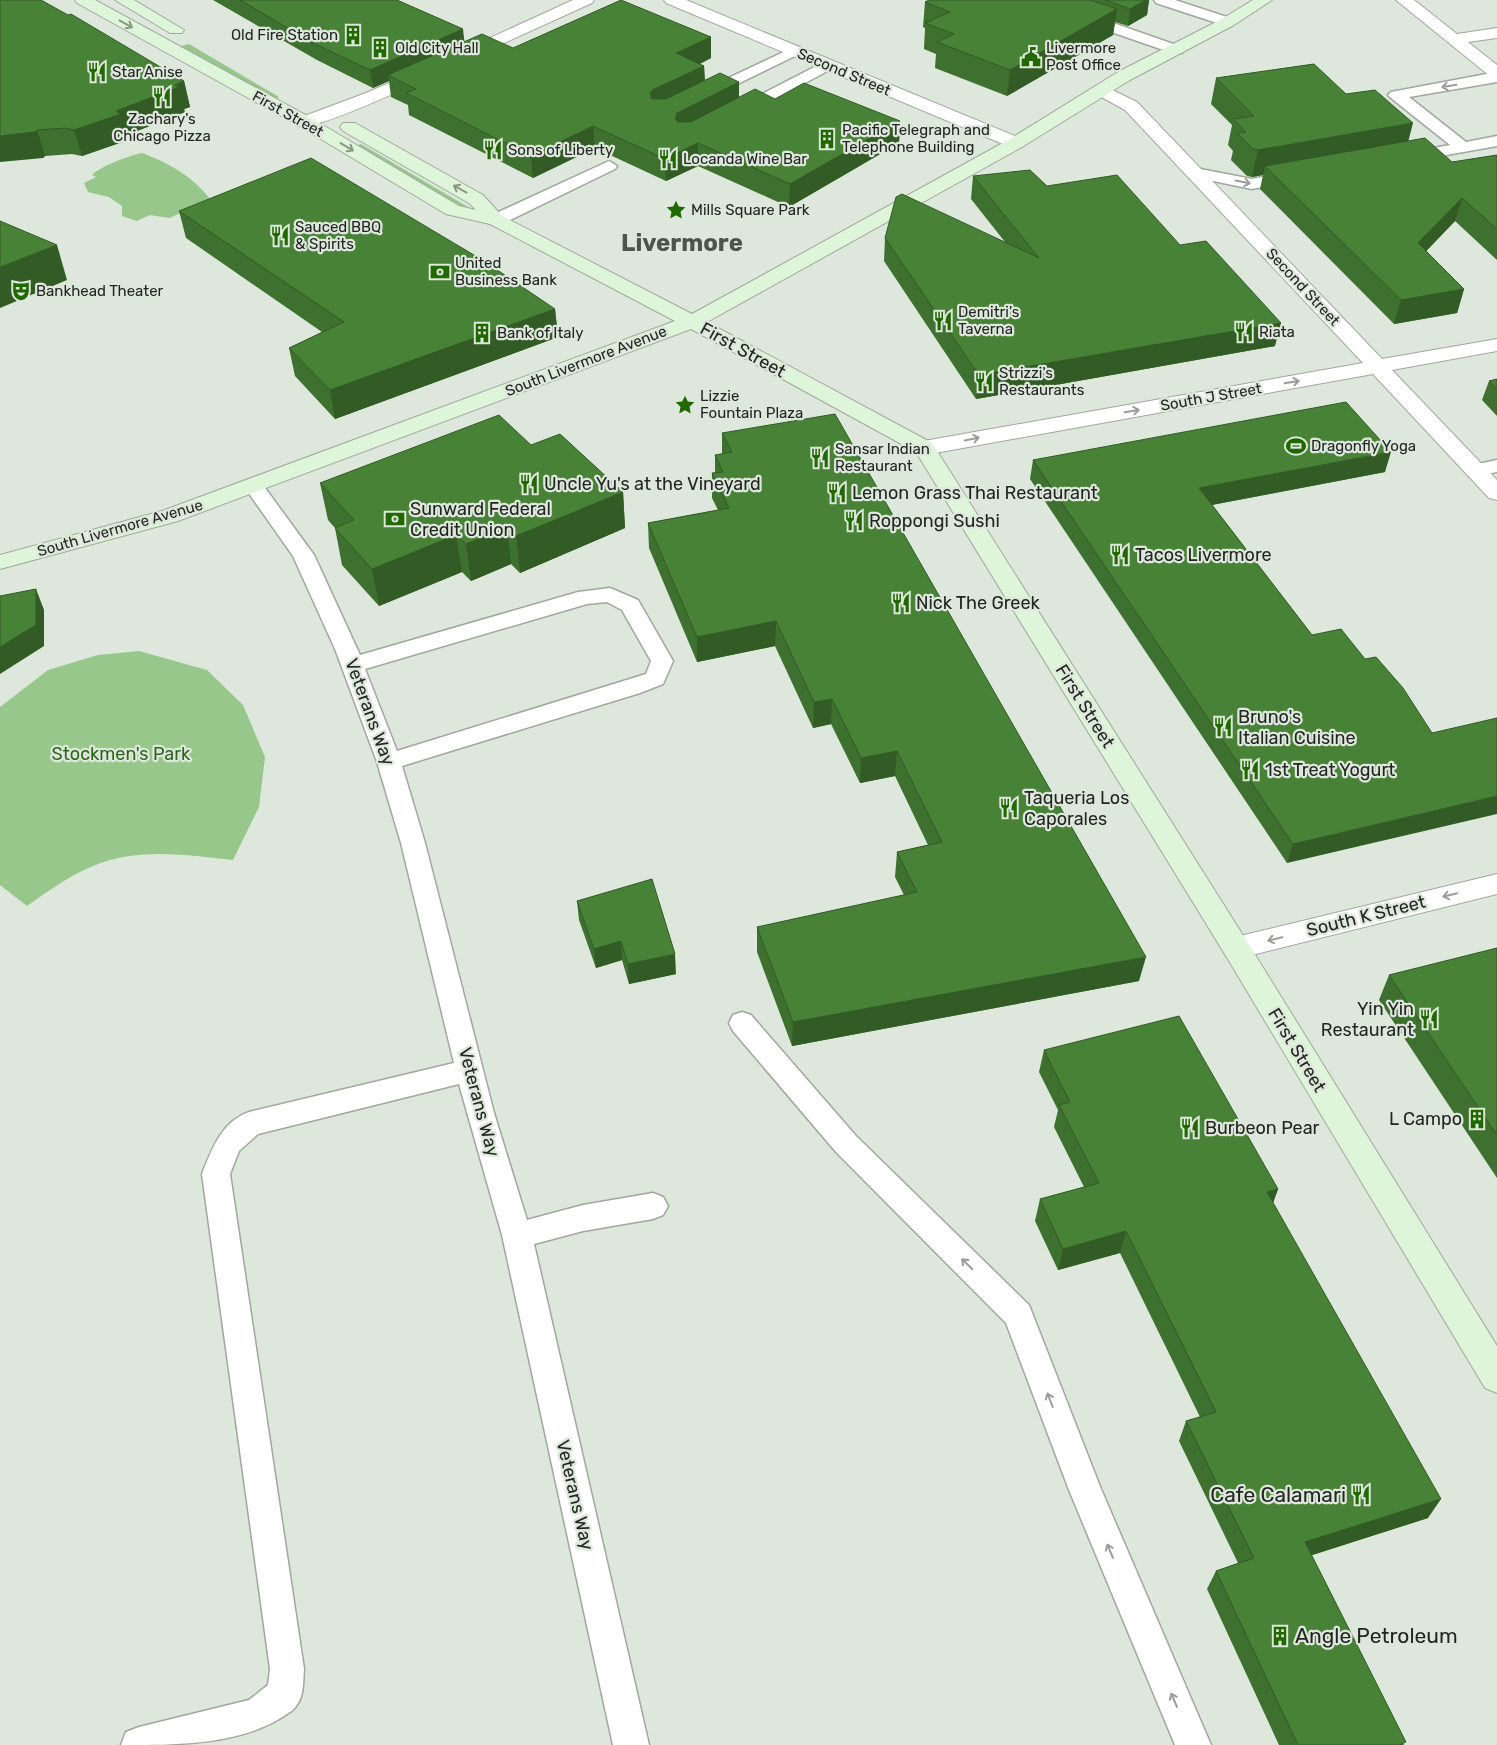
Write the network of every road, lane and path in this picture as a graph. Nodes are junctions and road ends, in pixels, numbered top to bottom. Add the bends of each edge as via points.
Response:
1 (83, 0) edge
2 (123, 0) edge
3 (586, 0) edge
4 (672, 0) edge
5 (1033, 0) edge
6 (1161, 0) edge
7 (1264, 0) edge
8 (1404, 0) edge
9 (1228, 22) junction
10 (1497, 33) edge
11 (186, 36) dead end
12 (1454, 39) junction
13 (1177, 50) junction
14 (794, 51) junction
15 (452, 60) edge
16 (828, 65) junction
17 (435, 68) edge
18 (1497, 75) edge
19 (1102, 90) junction
20 (686, 104) edge
21 (308, 114) junction
22 (327, 114) junction
23 (726, 119) edge
24 (1497, 140) edge
25 (1016, 144) junction
26 (1463, 146) junction
27 (1386, 160) edge
28 (609, 166) dead end
29 (1195, 173) junction
30 (1310, 174) edge
31 (496, 220) junction
32 (692, 322) junction
33 (1497, 345) edge
34 (1378, 367) junction
35 (924, 448) junction
36 (1497, 466) edge
37 (1475, 470) junction
38 (253, 485) junction
39 (1497, 493) edge
40 (0, 562) edge
41 (353, 665) junction
42 (389, 762) junction
43 (1497, 884) edge
44 (1236, 948) junction
45 (742, 1023) dead end
46 (470, 1070) junction
47 (652, 1206) dead end
48 (517, 1236) junction
49 (1497, 1377) edge
50 (139, 1745) edge
51 (631, 1745) edge
52 (1193, 1745) edge

1 -> 21 main road, First Street
2 - 11 main road
3 - 15 street
4 - 14 street, Second Street
5 - 13 lane
6 - 9 lane
7 - 9 main road, South Livermore Avenue
8 - 12 street
9 - 13 main road, South Livermore Avenue
10 - 12 street
12 - 18 street
13 - 19 main road, South Livermore Avenue
14 - 16 street, Second Street
14 - 20 lane
16 - 23 lane
16 - 25 street, Second Street
17 - 22 street
18 -> 26 lane via 1396,95
19 - 25 main road, South Livermore Avenue
19 - 29 street, Second Street via 1131,106
21 - 22 street
21 -> 31 main road, First Street via 452,210
31 -> 22 main road, First Street via 476,199
24 - 26 lane
25 - 32 main road, South Livermore Avenue
26 - 27 lane
28 - 31 lane
29 -> 30 lane via 1252,184
29 - 34 street, Second Street
31 - 32 main road, First Street
32 - 35 main road, First Street
32 - 38 main road, South Livermore Avenue
33 - 34 street, South J Street
35 -> 34 street, South J Street
34 - 37 street, Second Street
35 - 44 main road, First Street
36 - 37 lane
37 - 39 street, Second Street
38 - 40 main road, South Livermore Avenue via 170,516
38 - 41 lane, Veterans Way via 303,555
41 - 42 lane, Veterans Way
41 - 42 lane via 586,597 610,595 630,605 662,661 655,679 632,688
42 - 46 lane, Veterans Way via 413,843
43 -> 44 street, South K Street
44 - 49 main road, First Street
52 -> 45 lane via 1084,1490 1018,1315 846,1144
46 - 48 lane, Veterans Way
46 - 50 lane via 249,1124 228,1144 216,1174 287,1669 284,1694 258,1715
47 - 48 lane via 583,1218
48 - 51 lane, Veterans Way

